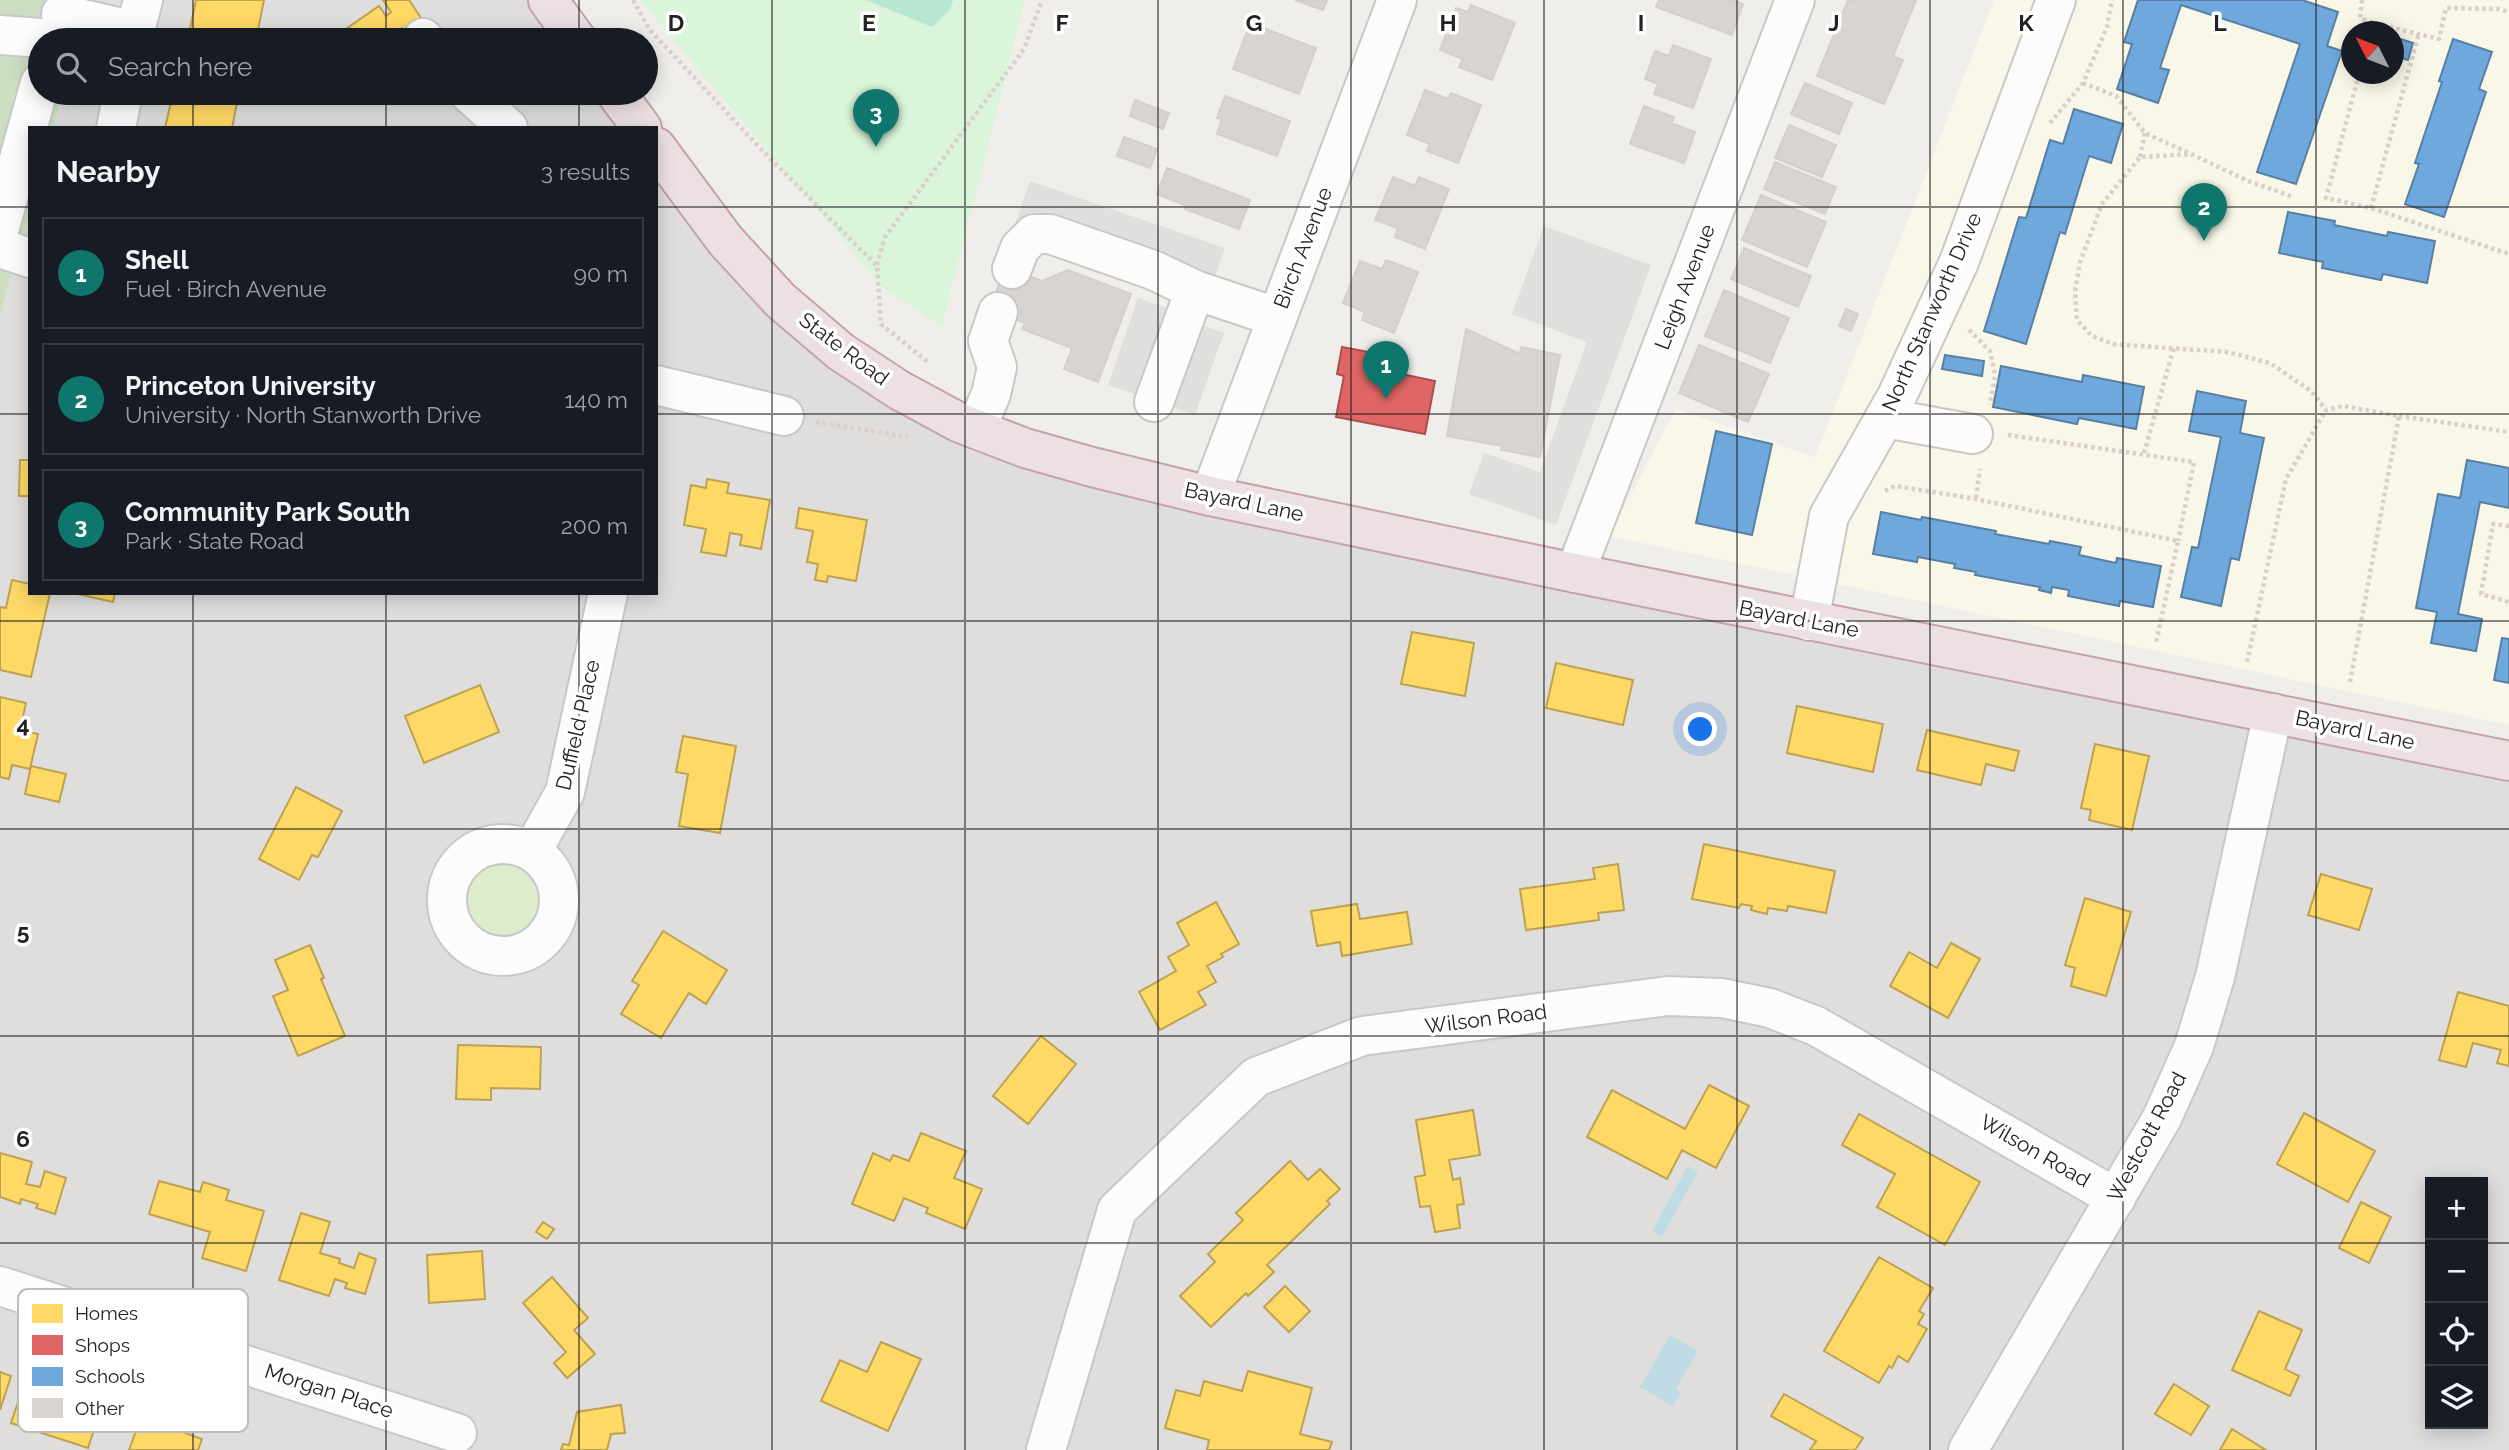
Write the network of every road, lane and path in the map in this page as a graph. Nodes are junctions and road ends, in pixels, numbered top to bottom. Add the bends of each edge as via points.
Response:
1 (634, 0) edge
2 (1042, 0) edge
3 (1397, 0) edge
4 (1795, 0) edge
5 (2056, 0) edge
6 (2112, 0) edge
7 (2362, 0) edge
8 (2509, 12) edge
9 (2367, 21) edge
10 (58, 23) edge
11 (137, 24) edge
12 (34, 28) edge
13 (649, 28) edge
14 (28, 29) edge
15 (2404, 30) edge
16 (2419, 33) junction
17 (0, 35) edge
18 (658, 39) edge
19 (2083, 83) junction
20 (2356, 84) edge
21 (34, 105) edge
22 (121, 105) edge
23 (482, 105) edge
24 (625, 105) edge
25 (28, 126) edge
26 (28, 126) edge
27 (116, 126) edge
28 (506, 126) edge
29 (641, 126) edge
30 (2048, 126) dead end
31 (2146, 133) junction
32 (658, 150) edge
33 (2191, 154) junction
34 (2140, 156) junction
35 (2291, 196) dead end
36 (2371, 208) junction
37 (0, 227) edge
38 (0, 248) edge
39 (2509, 254) edge
40 (28, 257) edge
41 (877, 266) junction
42 (1012, 269) dead end
43 (1195, 290) junction
44 (998, 312) dead end
45 (1276, 317) junction
46 (1968, 321) dead end
47 (2174, 347) junction
48 (935, 368) dead end
49 (658, 386) edge
50 (1153, 402) dead end
51 (2326, 410) junction
52 (784, 416) dead end
53 (2399, 416) junction
54 (1885, 418) junction
55 (976, 429) junction
56 (2509, 432) edge
57 (1979, 433) junction
58 (2144, 453) junction
59 (1092, 467) joint
60 (1879, 495) dead end
61 (1210, 496) junction
62 (1976, 499) junction
63 (2509, 526) edge
64 (2178, 541) junction
65 (1574, 573) junction
66 (608, 595) edge
67 (2509, 602) edge
68 (1809, 621) junction
69 (2156, 643) dead end
70 (2247, 662) dead end
71 (2350, 682) dead end
72 (2273, 713) junction
73 (2509, 761) edge
74 (532, 851) dead end
75 (2116, 1198) junction
76 (0, 1286) edge
77 (18, 1292) edge
78 (248, 1366) edge
79 (457, 1433) dead end
80 (1046, 1450) edge
81 (1968, 1450) edge

1 - 13 path
2 - 41 path via 1024,49 885,237
3 - 45 street, Birch Avenue
4 - 65 street, Leigh Avenue
5 - 54 street, North Stanworth Drive via 1959,262
6 - 19 path via 2107,27
7 - 9 path via 2360,18
8 - 16 path via 2445,8 2439,39
10 - 11 street
10 - 12 street
14 - 17 street
15 - 16 path
16 - 36 path
18 - 41 path
19 - 30 path
19 - 31 path via 2116,96
20 - 36 path via 2326,198
21 - 25 street
22 - 27 street
23 - 28 street
24 - 29 highway
26 - 37 street
31 - 33 path
31 - 34 path
32 - 55 highway, State Road via 725,240 780,300 841,352 899,390
33 - 34 path
33 - 35 path
34 - 47 path via 2102,204 2080,262 2077,320 2092,337 2113,344
36 - 39 path
38 - 40 street
41 - 48 path via 881,324
42 - 43 street via 1020,248 1034,234 1050,234 1153,270
43 - 45 street
43 - 50 street
44 - 55 street via 988,341 997,367
45 - 61 street, Birch Avenue
46 - 57 path via 1969,332 1990,351 1996,375
47 - 51 path via 2227,352 2270,363 2311,391
47 - 58 path
49 - 52 street
51 - 53 path via 2343,406
51 - 70 path via 2286,480
53 - 56 path
53 - 71 path
54 - 57 street
54 - 68 street, North Stanworth Drive via 1829,516
55 - 59 highway, State Road
57 - 58 path
57 - 62 path
58 - 64 path via 2194,462
59 - 61 highway, Bayard Lane
60 - 62 path via 1895,486
61 - 65 highway, Bayard Lane
62 - 64 path
63 - 67 path via 2493,524 2481,594
64 - 69 path
65 - 68 highway, Bayard Lane
66 - 74 street, Duffield Place via 565,792
68 - 72 highway, Bayard Lane
72 - 73 highway, Bayard Lane
72 - 75 street, Westcott Road via 2215,977 2194,1046 2162,1118
75 - 80 street, Wilson Road via 1816,1026 1770,1008 1722,998 1668,996 1362,1035 1256,1077 1117,1210
75 - 81 street, Westcott Road
76 - 77 street, Morgan Place
78 - 79 street, Morgan Place

